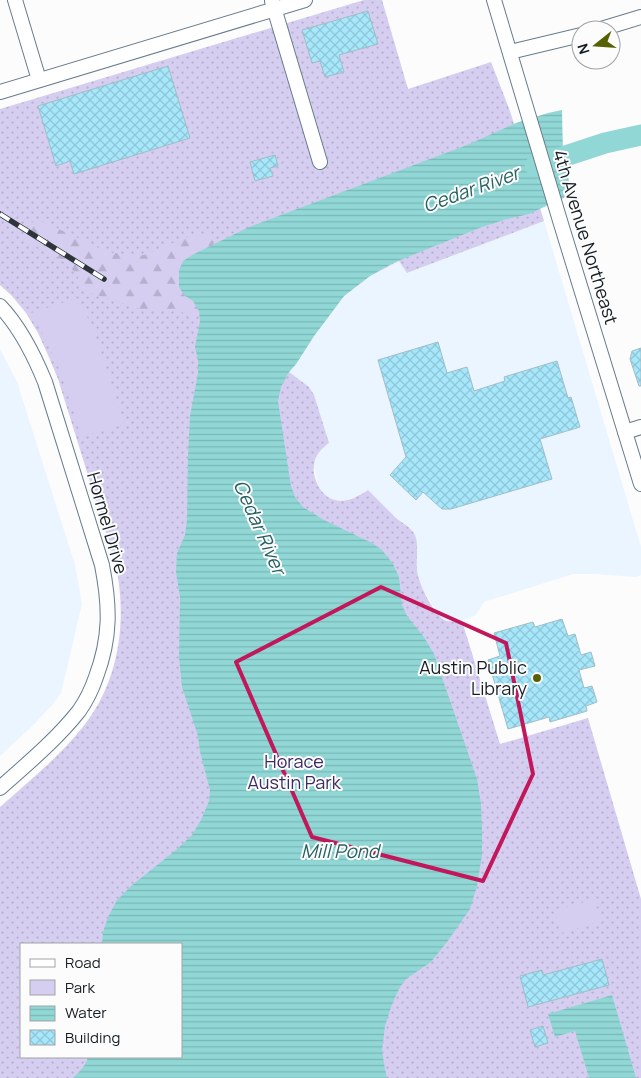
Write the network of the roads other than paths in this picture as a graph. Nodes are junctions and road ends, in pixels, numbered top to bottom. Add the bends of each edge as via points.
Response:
1 (15, 0) edge
2 (305, 0) edge
3 (494, 0) edge
4 (273, 5) edge
5 (641, 17) edge
6 (621, 23) edge
7 (571, 37) edge
8 (510, 52) junction
9 (39, 80) junction
10 (0, 92) edge
11 (320, 162) dead end
12 (0, 306) edge
13 (641, 427) edge
14 (626, 432) junction
15 (641, 484) edge
16 (0, 788) edge

1 - 9 street
2 - 4 street
3 - 8 street, 4th Avenue Northeast
4 - 9 street
4 - 11 street
5 - 6 street
7 - 8 street
8 - 14 street, 4th Avenue Northeast
9 - 10 street
12 - 16 street, Hormel Drive via 25,340 45,382 102,565 108,616 102,662 80,709
13 - 14 street
14 - 15 street, 4th Avenue Northeast

